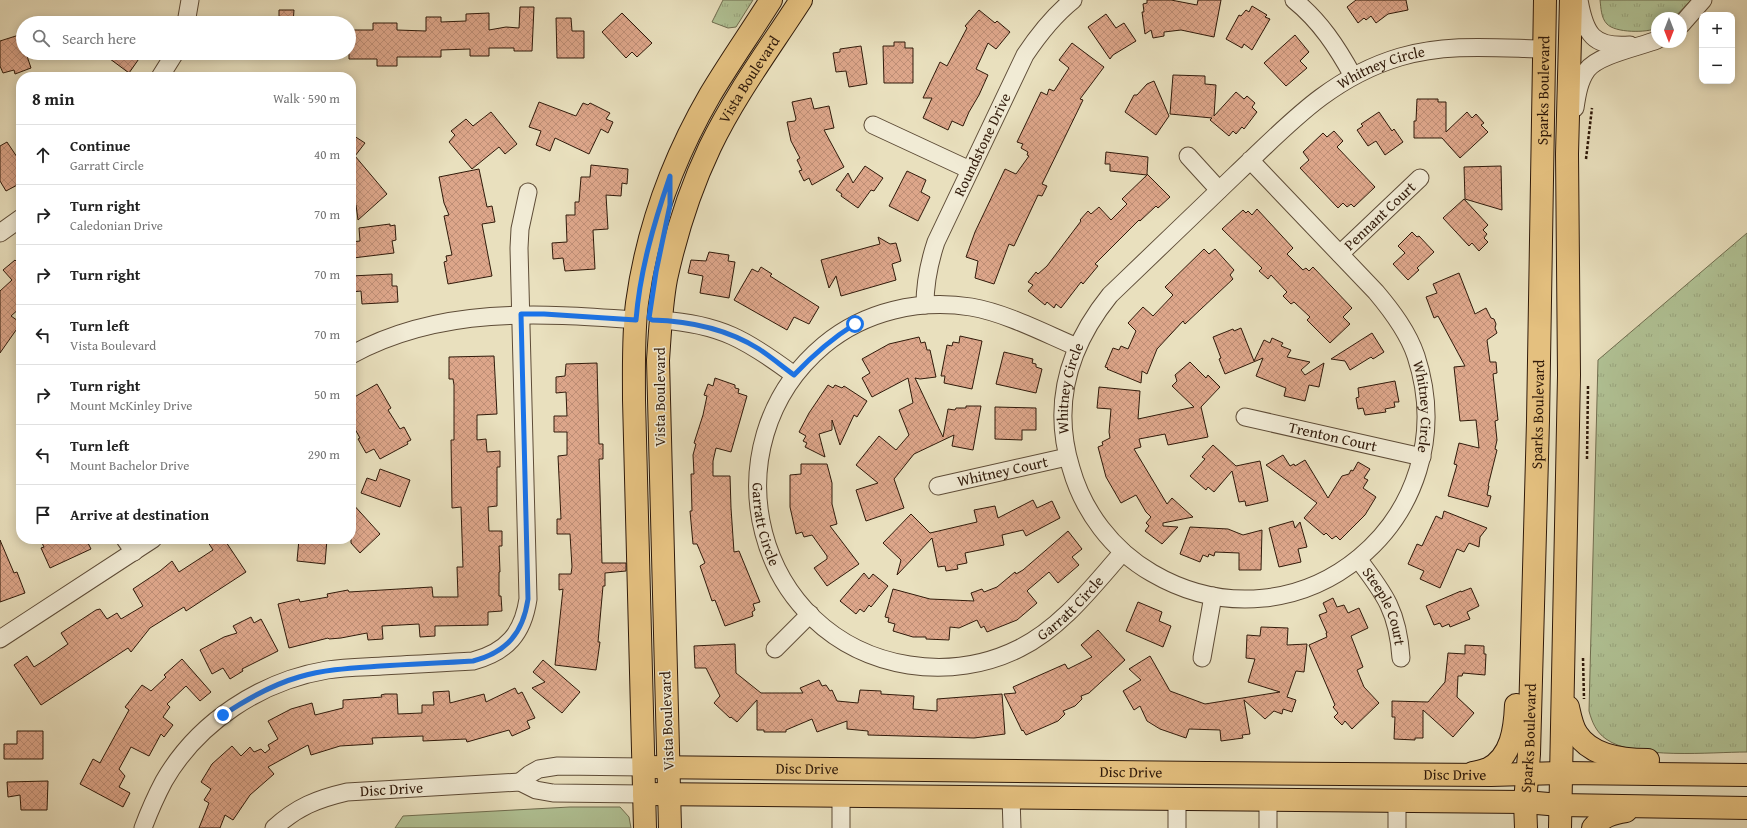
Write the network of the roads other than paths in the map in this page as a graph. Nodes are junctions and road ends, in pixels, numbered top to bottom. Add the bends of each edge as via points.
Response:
1 (190, 0) edge
2 (771, 0) edge
3 (801, 0) edge
4 (1073, 0) edge
5 (1294, 0) edge
6 (1545, 0) edge
7 (1558, 0) edge
8 (1571, 0) edge
9 (1579, 0) edge
10 (1702, 0) edge
11 (187, 16) edge
12 (1687, 18) edge
13 (1650, 42) edge
14 (1544, 49) junction
15 (171, 60) edge
16 (163, 72) edge
17 (1353, 76) junction
18 (873, 124) dead end
19 (1567, 146) junction
20 (1188, 156) dead end
21 (1250, 160) junction
22 (970, 170) junction
23 (670, 176) junction
24 (1420, 178) dead end
25 (1219, 190) junction
26 (528, 192) dead end
27 (16, 222) edge
28 (0, 233) edge
29 (1340, 254) junction
30 (1569, 304) junction
31 (925, 305) junction
32 (521, 314) junction
33 (636, 320) junction
34 (661, 320) junction
35 (1077, 347) junction
36 (356, 352) edge
37 (794, 375) junction
38 (1244, 417) dead end
39 (1067, 457) junction
40 (1422, 457) junction
41 (938, 486) dead end
42 (130, 545) edge
43 (1123, 552) junction
44 (1358, 559) junction
45 (1534, 565) junction
46 (1213, 596) junction
47 (810, 614) junction
48 (0, 639) edge
49 (775, 650) dead end
50 (1202, 658) dead end
51 (1401, 658) dead end
52 (1563, 682) junction
53 (1747, 766) edge
54 (644, 767) junction
55 (668, 768) junction
56 (1561, 773) junction
57 (1527, 774) junction
58 (1464, 775) junction
59 (1747, 775) edge
60 (520, 782) junction
61 (644, 794) junction
62 (669, 794) junction
63 (841, 796) junction
64 (1011, 797) junction
65 (1177, 799) junction
66 (1268, 800) junction
67 (1397, 801) junction
68 (1526, 802) junction
69 (1560, 805) junction
70 (1678, 807) junction
71 (1747, 808) edge
72 (143, 828) edge
73 (274, 828) edge
74 (645, 828) edge
75 (670, 828) edge
76 (841, 828) edge
77 (1012, 828) edge
78 (1177, 828) edge
79 (1268, 828) edge
80 (1397, 828) edge
81 (1526, 828) edge
82 (1560, 828) edge
83 (1593, 828) edge

1 - 11 street
2 - 23 main road, Vista Boulevard via 710,95
3 - 34 main road, Vista Boulevard via 733,105 710,147 675,241 666,280
4 - 22 street, Roundstone Drive via 1039,33 1025,55
5 - 17 street via 1320,24 1336,45
6 - 14 main road, Sparks Boulevard
7 - 14 main road via 1553,42
8 - 19 main road, Sparks Boulevard
9 - 13 street via 1583,23 1597,39 1624,46
10 - 12 street
13 - 19 street via 1596,62 1588,69 1578,92
14 - 17 street, Whitney Circle via 1429,50 1401,57
14 - 30 main road via 1556,64 1555,202
14 - 45 main road, Sparks Boulevard
15 - 16 street
17 - 21 street, Whitney Circle via 1328,90 1304,109
18 - 22 street
19 - 30 main road, Sparks Boulevard
20 - 25 street
21 - 25 street, Whitney Circle
21 - 29 street, Whitney Circle
22 - 31 street, Roundstone Drive via 929,261
23 - 33 main road, Vista Boulevard via 645,257
23 - 34 main road via 670,205 649,317 652,320
24 - 29 street, Pennant Court
25 - 35 street, Whitney Circle via 1110,294 1095,314
26 - 32 street via 520,229
27 - 28 street
29 - 40 street, Whitney Circle via 1390,308 1415,354 1426,405
30 - 52 main road, Sparks Boulevard via 1570,375
31 - 35 street, Garratt Circle via 966,306 997,314
31 - 37 street, Garratt Circle via 900,308 855,324 813,354
32 - 33 street
32 - 36 street via 438,324 398,334
32 - 72 street via 528,599 526,614 512,639 500,650 473,661 328,670 300,676 246,699 223,715 182,754 165,780
33 - 54 main road, Vista Boulevard via 634,415
34 - 37 street via 714,328 736,337 759,349
34 - 55 main road, Vista Boulevard via 658,367
35 - 39 street, Whitney Circle via 1064,399 1063,426
37 - 47 street, Garratt Circle via 768,422 757,475 758,502 762,529 770,554 781,577
38 - 40 street, Trenton Court
39 - 41 street, Whitney Court
39 - 43 street, Whitney Circle via 1074,481 1086,506 1100,527
40 - 44 street, Whitney Circle via 1408,496 1391,524 1375,544
42 - 48 street
43 - 46 street, Whitney Circle via 1143,568 1163,579 1186,589
43 - 47 street, Garratt Circle via 1074,607 1043,635 1020,648 971,665 922,667 889,660 851,645 829,631
44 - 46 street, Whitney Circle via 1333,576 1310,587 1286,594 1238,599
44 - 51 street, Steeple Court via 1390,605 1400,636
45 - 57 main road, Sparks Boulevard
45 - 58 main road via 1518,656 1514,735 1496,763 1488,769
46 - 50 street
47 - 49 street
52 - 53 main road via 1576,734 1601,753 1632,760
52 - 56 main road, Sparks Boulevard
54 - 55 main road, Disc Drive
54 - 60 street, Disc Drive via 558,766 539,769
54 - 61 main road, Vista Boulevard
55 - 58 main road, Disc Drive
55 - 62 main road, Vista Boulevard
56 - 57 main road, Disc Drive
56 - 59 main road, Disc Drive
56 - 69 main road, Sparks Boulevard
57 - 58 main road, Disc Drive
57 - 68 main road, Sparks Boulevard
60 - 61 street, Disc Drive via 536,790 553,793
60 - 73 street, Disc Drive via 347,792 325,797 304,806
61 - 62 main road, Disc Drive
61 - 74 main road, Vista Boulevard
62 - 63 main road, Disc Drive
62 - 75 main road, Vista Boulevard
63 - 64 main road, Disc Drive
63 - 76 street
64 - 65 main road, Disc Drive
64 - 77 street
65 - 66 main road, Disc Drive
65 - 78 street
66 - 67 main road, Disc Drive
66 - 79 street
67 - 68 main road, Disc Drive
67 - 80 street
68 - 69 main road, Disc Drive
68 - 81 main road, Sparks Boulevard
69 - 70 main road, Disc Drive
69 - 82 main road, Sparks Boulevard
70 - 71 main road, Disc Drive
70 - 83 main road via 1615,812 1601,818

